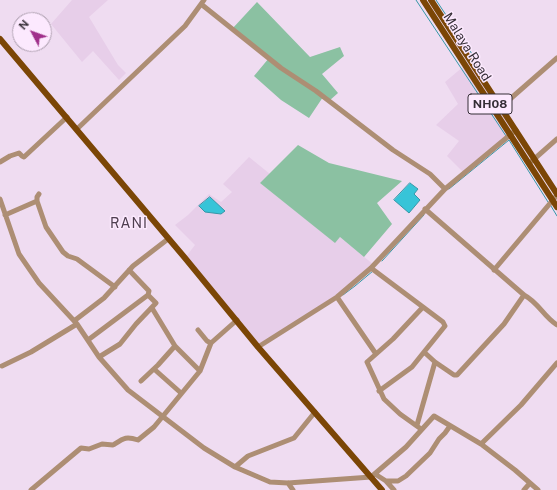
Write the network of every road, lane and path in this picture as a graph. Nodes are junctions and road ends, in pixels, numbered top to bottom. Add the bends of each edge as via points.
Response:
1 (423, 0) edge
2 (431, 0) edge
3 (202, 2) edge
4 (0, 39) edge
5 (557, 58) edge
6 (499, 107) junction
7 (67, 117) junction
8 (77, 129) junction
9 (516, 130) junction
10 (511, 135) junction
11 (557, 139) edge
12 (532, 161) junction
13 (0, 162) edge
14 (445, 189) junction
15 (39, 194) dead end
16 (556, 196) edge
17 (0, 199) edge
18 (37, 201) junction
19 (557, 207) edge
20 (425, 210) junction
21 (5, 215) junction
22 (168, 239) junction
23 (371, 268) junction
24 (129, 270) junction
25 (494, 270) junction
26 (115, 287) junction
27 (148, 295) junction
28 (524, 295) junction
29 (337, 297) junction
30 (423, 307) junction
31 (152, 308) junction
32 (237, 320) junction
33 (75, 323) junction
34 (557, 325) edge
35 (198, 330) dead end
36 (88, 340) junction
37 (211, 342) junction
38 (175, 346) junction
39 (258, 347) junction
40 (424, 352) junction
41 (376, 354) junction
42 (99, 357) junction
43 (435, 362) junction
44 (557, 363) edge
45 (2, 366) dead end
46 (154, 369) junction
47 (200, 371) junction
48 (141, 381) dead end
49 (379, 391) junction
50 (181, 393) junction
51 (315, 412) junction
52 (162, 416) junction
53 (450, 426) junction
54 (419, 427) junction
55 (481, 444) junction
56 (235, 468) junction
57 (373, 476) junction
58 (386, 481) junction
59 (288, 483) junction
60 (530, 483) junction
61 (31, 490) edge
62 (293, 490) edge
63 (382, 490) edge
64 (394, 490) edge
65 (524, 490) edge
66 (538, 490) edge

1 - 10 main road, Malaya Road / NH08
2 - 6 main road, NH08
3 - 8 street via 184,26
3 - 14 street via 281,68 430,174
4 - 7 main road
5 - 6 street
6 - 9 main road, NH08
7 - 8 main road
7 - 13 street via 26,156 23,157 19,153
8 - 22 main road
9 - 10 street
9 - 12 main road, NH08
10 - 12 main road, Malaya Road / NH08
10 - 14 street
11 - 12 street
12 - 16 main road, NH08
14 - 20 street
15 - 18 street
16 - 19 main road, NH08
16 - 25 street
17 - 21 street
18 - 21 street
18 - 26 street via 46,227 63,252 77,259
20 - 23 street
20 - 25 street
21 - 33 street via 19,254 28,270
22 - 24 street
22 - 32 main road
23 - 29 street
23 - 30 street
24 - 26 street
24 - 27 street via 149,291
25 - 28 street
26 - 33 street
27 - 31 street via 156,303
27 - 36 street
28 - 34 street
28 - 43 street via 504,324 457,375
29 - 39 street
29 - 41 street
30 - 40 street via 443,322 444,326
30 - 41 street
31 - 38 street
31 - 42 street via 120,344
32 - 37 street
32 - 39 main road
33 - 36 street
33 - 45 street via 31,352
35 - 37 street
36 - 42 street
37 - 47 street
38 - 46 street
38 - 47 street
39 - 51 main road
40 - 43 street
40 - 49 street via 412,366
41 - 49 street via 367,362
42 - 52 street via 128,390
43 - 54 street
44 - 55 street
46 - 48 street
46 - 50 street
47 - 50 street
49 - 54 street via 390,406
50 - 52 street
51 - 56 street via 294,438 248,456
51 - 57 main road
52 - 56 street
52 - 61 street via 154,427 138,440 129,437 113,445 102,444 89,449 81,448
53 - 54 street via 434,416
53 - 55 street
53 - 58 street via 430,453 406,476 398,481
54 - 57 street via 406,447
55 - 60 street
56 - 59 street via 270,482
57 - 58 street
57 - 59 street
57 - 63 main road
58 - 64 street
59 - 62 street
60 - 65 street
60 - 66 street

